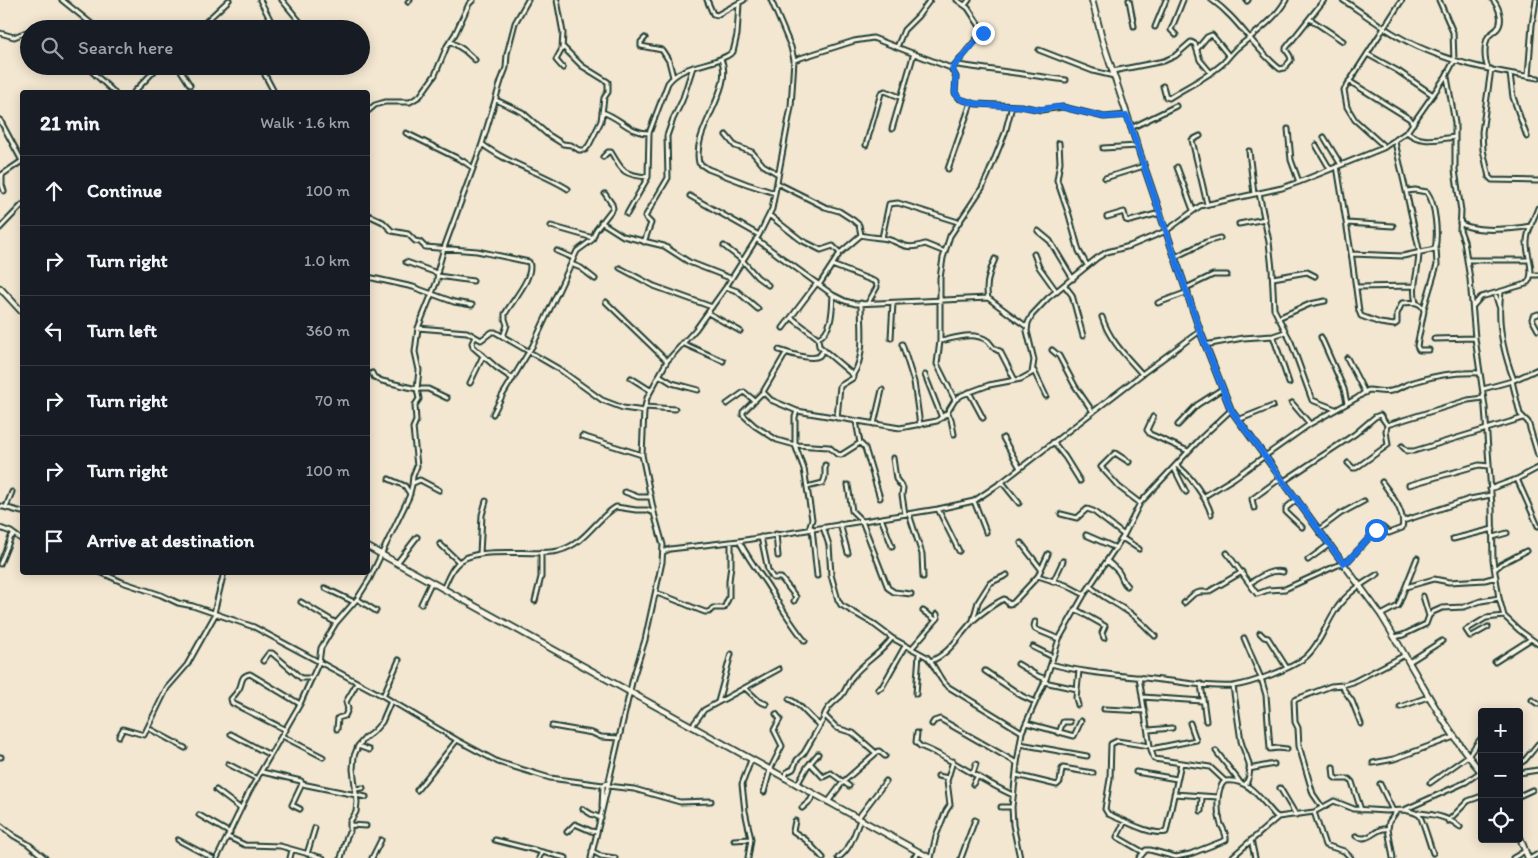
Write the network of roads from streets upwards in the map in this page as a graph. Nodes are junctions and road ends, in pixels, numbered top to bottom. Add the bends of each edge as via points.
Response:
1 (62, 0) edge
2 (229, 0) edge
3 (260, 0) edge
4 (282, 0) edge
5 (472, 0) edge
6 (528, 0) edge
7 (556, 0) edge
8 (707, 0) edge
9 (744, 0) edge
10 (771, 0) edge
11 (930, 0) edge
12 (958, 0) edge
13 (969, 0) edge
14 (1092, 0) edge
15 (1129, 0) edge
16 (1166, 0) edge
17 (1183, 0) edge
18 (1213, 0) edge
19 (1286, 0) edge
20 (1324, 0) edge
21 (1344, 0) edge
22 (1402, 0) edge
23 (1439, 0) edge
24 (1493, 0) edge
25 (468, 2) edge
26 (1536, 2) edge
27 (739, 3) junction
28 (965, 5) junction
29 (1310, 18) junction
30 (87, 20) edge
31 (208, 20) edge
32 (271, 20) edge
33 (299, 20) edge
34 (1134, 26) dead end
35 (1155, 27) dead end
36 (1384, 28) junction
37 (0, 33) edge
38 (20, 35) edge
39 (1176, 35) dead end
40 (645, 38) dead end
41 (1250, 39) junction
42 (450, 41) junction
43 (1343, 41) dead end
44 (563, 47) junction
45 (897, 47) junction
46 (1197, 49) junction
47 (1039, 50) dead end
48 (914, 53) junction
49 (1368, 54) junction
50 (1229, 56) junction
51 (721, 59) junction
52 (475, 60) dead end
53 (794, 60) junction
54 (1454, 61) junction
55 (958, 64) junction
56 (694, 67) junction
57 (563, 68) dead end
58 (952, 69) junction
59 (1489, 69) junction
60 (1211, 73) junction
61 (1113, 74) junction
62 (1510, 74) junction
63 (96, 75) edge
64 (150, 75) edge
65 (184, 75) edge
66 (265, 75) dead end
67 (1446, 76) junction
68 (1528, 76) junction
69 (673, 77) junction
70 (1538, 78) edge
71 (1066, 80) dead end
72 (1349, 81) junction
73 (190, 85) dead end
74 (1163, 86) dead end
75 (139, 87) junction
76 (112, 90) edge
77 (136, 90) edge
78 (140, 90) edge
79 (273, 90) edge
80 (1433, 95) junction
81 (900, 97) junction
82 (496, 100) junction
83 (972, 102) junction
84 (1012, 106) junction
85 (1176, 106) dead end
86 (370, 110) edge
87 (602, 112) junction
88 (1127, 116) junction
89 (1410, 119) junction
90 (0, 120) edge
91 (1416, 120) junction
92 (1413, 124) junction
93 (1131, 128) junction
94 (892, 129) dead end
95 (1288, 129) dead end
96 (1407, 132) junction
97 (406, 133) dead end
98 (649, 133) junction
99 (726, 135) dead end
100 (1200, 136) dead end
101 (1324, 137) dead end
102 (1455, 137) junction
103 (1527, 137) dead end
104 (1394, 142) junction
105 (1059, 143) dead end
106 (482, 144) junction
107 (866, 145) dead end
108 (1316, 145) dead end
109 (1138, 146) junction
110 (1385, 147) junction
111 (1103, 148) dead end
112 (1249, 151) dead end
113 (20, 157) edge
114 (603, 157) dead end
115 (463, 161) junction
116 (475, 161) junction
117 (20, 162) edge
118 (1144, 166) junction
119 (1339, 166) junction
120 (1177, 167) dead end
121 (472, 168) junction
122 (948, 169) dead end
123 (1330, 169) junction
124 (778, 174) junction
125 (1, 175) edge
126 (648, 177) junction
127 (1106, 178) dead end
128 (1538, 181) edge
129 (1299, 182) junction
130 (777, 183) junction
131 (568, 189) dead end
132 (4, 191) dead end
133 (1407, 191) junction
134 (775, 193) junction
135 (605, 194) dead end
136 (1256, 194) junction
137 (690, 196) dead end
138 (1207, 204) junction
139 (20, 207) edge
140 (1538, 208) edge
141 (1193, 210) junction
142 (1160, 213) junction
143 (626, 214) dead end
144 (768, 215) junction
145 (370, 216) edge
146 (1107, 217) dead end
147 (1265, 219) junction
148 (601, 222) junction
149 (958, 222) junction
150 (1347, 223) junction
151 (1460, 223) junction
152 (1239, 224) dead end
153 (551, 226) dead end
154 (1393, 226) dead end
155 (1531, 226) junction
156 (0, 228) edge
157 (1038, 231) dead end
158 (1166, 231) junction
159 (758, 235) junction
160 (861, 236) junction
161 (593, 238) junction
162 (882, 238) junction
163 (1220, 238) dead end
164 (756, 239) junction
165 (644, 242) junction
166 (724, 246) dead end
167 (444, 248) junction
168 (1435, 248) junction
169 (557, 251) dead end
170 (945, 252) junction
171 (840, 253) junction
172 (1420, 253) junction
173 (1034, 254) dead end
174 (1352, 254) junction
175 (1175, 257) junction
176 (573, 258) junction
177 (995, 258) dead end
178 (742, 260) junction
179 (1467, 260) junction
180 (1529, 260) junction
181 (406, 262) dead end
182 (571, 264) junction
183 (832, 265) junction
184 (1087, 265) junction
185 (738, 266) junction
186 (747, 267) junction
187 (620, 268) dead end
188 (437, 274) junction
189 (1227, 275) dead end
190 (1531, 275) junction
191 (1538, 275) edge
192 (1315, 276) dead end
193 (370, 277) edge
194 (730, 278) junction
195 (1273, 278) junction
196 (595, 279) dead end
197 (1073, 279) junction
198 (473, 281) dead end
199 (818, 284) junction
200 (768, 285) dead end
201 (1065, 286) junction
202 (1415, 286) junction
203 (726, 287) junction
204 (1356, 287) junction
205 (0, 288) edge
206 (1187, 290) junction
207 (1057, 292) junction
208 (1501, 292) junction
209 (1495, 293) junction
210 (431, 295) junction
211 (833, 295) junction
212 (988, 298) junction
213 (941, 301) junction
214 (1325, 301) dead end
215 (606, 302) dead end
216 (868, 303) junction
217 (893, 303) junction
218 (1158, 303) dead end
219 (1416, 303) junction
220 (861, 304) junction
221 (472, 306) dead end
222 (1473, 306) junction
223 (1499, 306) junction
224 (712, 307) junction
225 (1424, 308) junction
226 (758, 309) dead end
227 (20, 310) edge
228 (708, 313) junction
229 (1538, 314) edge
230 (1102, 317) dead end
231 (792, 318) junction
232 (1278, 318) junction
233 (420, 326) junction
234 (1027, 327) junction
235 (784, 328) dead end
236 (1538, 330) edge
237 (740, 331) dead end
238 (1200, 331) junction
239 (1285, 332) junction
240 (1083, 336) dead end
241 (1273, 336) junction
242 (475, 337) junction
243 (504, 337) junction
244 (1321, 337) dead end
245 (818, 338) junction
246 (891, 338) dead end
247 (1475, 338) junction
248 (1434, 339) dead end
249 (940, 341) junction
250 (682, 343) junction
251 (902, 344) dead end
252 (1205, 345) junction
253 (779, 350) dead end
254 (824, 350) junction
255 (1052, 350) dead end
256 (1429, 350) dead end
257 (530, 352) junction
258 (786, 353) junction
259 (483, 356) junction
260 (1347, 358) dead end
261 (667, 361) junction
262 (723, 361) dead end
263 (1538, 369) edge
264 (1034, 371) junction
265 (372, 373) dead end
266 (1480, 373) junction
267 (1142, 374) junction
268 (659, 375) junction
269 (853, 375) junction
270 (925, 376) dead end
271 (512, 378) junction
272 (631, 378) dead end
273 (1015, 380) junction
274 (1513, 380) junction
275 (470, 383) dead end
276 (1289, 383) dead end
277 (417, 389) junction
278 (1222, 389) junction
279 (1483, 389) junction
280 (650, 390) junction
281 (698, 390) dead end
282 (882, 390) dead end
283 (763, 392) junction
284 (969, 392) junction
285 (1365, 393) junction
286 (1046, 396) dead end
287 (447, 398) dead end
288 (1483, 398) junction
289 (955, 400) junction
290 (755, 401) junction
291 (1292, 403) dead end
292 (727, 404) dead end
293 (1347, 404) junction
294 (645, 406) junction
295 (1274, 406) dead end
296 (675, 409) dead end
297 (1336, 409) junction
298 (1231, 410) junction
299 (644, 411) junction
300 (797, 412) junction
301 (1093, 412) junction
302 (946, 413) junction
303 (493, 414) dead end
304 (1153, 417) dead end
305 (837, 418) junction
306 (942, 418) junction
307 (983, 418) dead end
308 (1522, 418) junction
309 (1238, 420) junction
310 (856, 421) junction
311 (874, 424) junction
312 (1178, 424) dead end
313 (1310, 424) junction
314 (920, 425) junction
315 (1387, 425) junction
316 (1486, 430) junction
317 (954, 434) dead end
318 (582, 436) dead end
319 (1003, 438) dead end
320 (1053, 442) junction
321 (860, 443) junction
322 (795, 445) junction
323 (1402, 446) dead end
324 (1188, 451) junction
325 (1538, 454) edge
326 (642, 455) junction
327 (1266, 456) junction
328 (893, 458) dead end
329 (1488, 458) junction
330 (1181, 460) junction
331 (1129, 462) dead end
332 (1348, 463) dead end
333 (825, 465) dead end
334 (1479, 465) junction
335 (1488, 466) junction
336 (1175, 467) junction
337 (1020, 468) junction
338 (1538, 468) edge
339 (1182, 469) junction
340 (390, 479) dead end
341 (1517, 479) junction
342 (1282, 480) junction
343 (1080, 481) dead end
344 (1002, 482) junction
345 (1382, 482) dead end
346 (412, 484) junction
347 (848, 485) dead end
348 (1409, 485) dead end
349 (807, 487) junction
350 (1490, 489) junction
351 (439, 490) dead end
352 (12, 492) dead end
353 (625, 492) dead end
354 (1186, 492) dead end
355 (410, 494) junction
356 (1491, 495) junction
357 (651, 497) junction
358 (1202, 497) junction
359 (880, 498) dead end
360 (1298, 499) junction
361 (486, 501) dead end
362 (974, 501) junction
363 (1364, 501) dead end
364 (1019, 503) dead end
365 (1140, 503) junction
366 (653, 505) junction
367 (0, 506) edge
368 (6, 507) junction
369 (1254, 508) dead end
370 (938, 509) junction
371 (646, 510) junction
372 (20, 511) edge
373 (654, 513) junction
374 (907, 514) junction
375 (1061, 514) dead end
376 (1211, 514) dead end
377 (881, 518) junction
378 (812, 519) junction
379 (862, 521) junction
380 (1403, 521) junction
381 (840, 524) junction
382 (823, 526) junction
383 (1538, 526) edge
384 (818, 527) junction
385 (1302, 527) dead end
386 (0, 528) edge
387 (811, 529) junction
388 (1320, 529) junction
389 (1493, 529) junction
390 (986, 532) dead end
391 (1507, 533) dead end
392 (776, 534) junction
393 (14, 535) junction
394 (1086, 535) dead end
395 (1123, 536) junction
396 (1493, 536) junction
397 (416, 537) dead end
398 (761, 537) junction
399 (20, 539) edge
400 (1453, 539) dead end
401 (739, 541) junction
402 (731, 542) junction
403 (1021, 543) dead end
404 (440, 544) dead end
405 (1331, 544) junction
406 (663, 545) junction
407 (892, 546) dead end
408 (1116, 548) junction
409 (370, 549) edge
410 (670, 549) junction
411 (1139, 549) dead end
412 (1526, 550) dead end
413 (959, 551) dead end
414 (541, 552) junction
415 (663, 552) junction
416 (848, 553) dead end
417 (1227, 553) dead end
418 (480, 554) junction
419 (1048, 554) dead end
420 (382, 556) junction
421 (778, 556) dead end
422 (1417, 558) dead end
423 (1308, 560) dead end
424 (1493, 560) junction
425 (1063, 561) dead end
426 (1108, 561) junction
427 (459, 562) junction
428 (397, 563) junction
429 (1343, 563) junction
430 (0, 564) edge
431 (1502, 564) junction
432 (1041, 569) junction
433 (1495, 569) junction
434 (1242, 572) junction
435 (1283, 572) dead end
436 (1378, 574) dead end
437 (107, 575) edge
438 (223, 575) edge
439 (1007, 575) dead end
440 (817, 576) dead end
441 (1038, 576) junction
442 (923, 577) dead end
443 (1496, 577) junction
444 (1053, 582) junction
445 (431, 583) junction
446 (1250, 584) junction
447 (1360, 585) junction
448 (1090, 586) junction
449 (1127, 586) dead end
450 (1406, 587) junction
451 (325, 588) dead end
452 (443, 590) junction
453 (656, 593) junction
454 (911, 594) dead end
455 (1084, 594) junction
456 (1423, 596) dead end
457 (1499, 598) junction
458 (355, 600) junction
459 (535, 601) dead end
460 (794, 601) dead end
461 (301, 602) dead end
462 (1184, 603) dead end
463 (421, 604) dead end
464 (1075, 609) junction
465 (376, 611) dead end
466 (923, 611) dead end
467 (214, 614) junction
468 (937, 614) dead end
469 (1381, 615) junction
470 (1429, 616) junction
471 (1504, 616) junction
472 (936, 620) junction
473 (973, 620) junction
474 (1036, 622) dead end
475 (336, 623) junction
476 (1488, 627) dead end
477 (1260, 633) dead end
478 (1403, 635) junction
479 (1155, 636) dead end
480 (1395, 637) junction
481 (892, 638) junction
482 (1104, 638) dead end
483 (1244, 638) dead end
484 (1058, 639) junction
485 (1531, 639) junction
486 (806, 641) dead end
487 (1442, 641) dead end
488 (1399, 644) junction
489 (1538, 644) edge
490 (906, 646) junction
491 (1033, 646) dead end
492 (910, 649) junction
493 (732, 654) dead end
494 (919, 654) junction
495 (1405, 655) junction
496 (1053, 656) junction
497 (399, 660) dead end
498 (263, 661) dead end
499 (319, 662) junction
500 (931, 662) junction
501 (1409, 662) junction
502 (1495, 662) dead end
503 (1018, 664) dead end
504 (1051, 664) junction
505 (1287, 668) junction
506 (779, 669) dead end
507 (984, 671) dead end
508 (1079, 671) junction
509 (1139, 677) junction
510 (312, 678) junction
511 (1261, 678) junction
512 (1045, 680) junction
513 (357, 683) junction
514 (1201, 684) junction
515 (1342, 685) junction
516 (1233, 686) junction
517 (745, 688) junction
518 (878, 689) dead end
519 (1077, 689) junction
520 (631, 693) junction
521 (916, 694) dead end
522 (383, 696) junction
523 (1142, 697) junction
524 (1428, 697) junction
525 (789, 699) dead end
526 (1532, 700) dead end
527 (391, 701) junction
528 (1202, 701) junction
529 (718, 702) junction
530 (1035, 702) junction
531 (300, 704) junction
532 (766, 704) dead end
533 (1538, 704) edge
534 (1078, 705) dead end
535 (1400, 707) dead end
536 (1104, 709) dead end
537 (1145, 711) junction
538 (776, 714) dead end
539 (825, 718) junction
540 (1080, 721) dead end
541 (1206, 721) dead end
542 (1070, 722) dead end
543 (1026, 723) junction
544 (1190, 723) dead end
545 (932, 724) dead end
546 (1361, 724) dead end
547 (820, 725) junction
548 (552, 726) dead end
549 (692, 726) junction
550 (148, 728) junction
551 (337, 728) dead end
552 (1172, 728) dead end
553 (286, 730) junction
554 (1149, 730) junction
555 (1022, 732) junction
556 (917, 733) dead end
557 (1059, 733) junction
558 (232, 734) dead end
559 (119, 736) dead end
560 (282, 736) junction
561 (1454, 737) junction
562 (620, 738) junction
563 (457, 740) junction
564 (1478, 742) edge
565 (1020, 744) junction
566 (1538, 744) edge
567 (358, 746) junction
568 (1150, 747) junction
569 (185, 748) dead end
570 (1287, 749) dead end
571 (369, 750) dead end
572 (1216, 751) dead end
573 (876, 752) junction
574 (818, 754) dead end
575 (270, 755) junction
576 (885, 756) dead end
577 (1087, 756) dead end
578 (1468, 756) junction
579 (323, 757) dead end
580 (751, 760) junction
581 (953, 761) junction
582 (1523, 761) edge
583 (810, 763) junction
584 (1016, 763) junction
585 (1181, 763) junction
586 (1373, 763) dead end
587 (228, 764) dead end
588 (976, 764) dead end
589 (1274, 764) dead end
590 (1333, 767) dead end
591 (1249, 769) junction
592 (1478, 769) edge
593 (770, 770) junction
594 (1538, 770) edge
595 (262, 772) junction
596 (1136, 772) dead end
597 (1523, 772) edge
598 (973, 773) junction
599 (1092, 773) dead end
600 (1016, 775) junction
601 (1478, 775) edge
602 (938, 776) dead end
603 (978, 776) junction
604 (784, 778) junction
605 (948, 778) junction
606 (257, 779) junction
607 (1177, 779) junction
608 (886, 781) dead end
609 (1225, 781) junction
610 (1240, 781) junction
611 (842, 782) junction
612 (1430, 783) dead end
613 (302, 784) junction
614 (973, 784) dead end
615 (1246, 784) junction
616 (1380, 784) dead end
617 (607, 785) junction
618 (797, 785) junction
619 (849, 786) dead end
620 (363, 788) dead end
621 (1280, 788) dead end
622 (355, 789) junction
623 (216, 790) dead end
624 (417, 790) dead end
625 (1532, 790) dead end
626 (764, 792) dead end
627 (814, 794) junction
628 (1174, 794) junction
629 (1523, 794) edge
630 (356, 795) junction
631 (1013, 795) junction
632 (366, 797) dead end
633 (1202, 797) junction
634 (1218, 797) junction
635 (1478, 797) edge
636 (711, 801) dead end
637 (828, 802) junction
638 (1001, 807) dead end
639 (1012, 807) junction
640 (1322, 807) junction
641 (802, 808) dead end
642 (241, 809) junction
643 (583, 809) dead end
644 (300, 810) dead end
645 (1361, 810) junction
646 (1404, 810) junction
647 (1201, 811) dead end
648 (1395, 811) junction
649 (1314, 812) junction
650 (1416, 813) junction
651 (199, 815) dead end
652 (1296, 815) junction
653 (1278, 817) junction
654 (600, 819) junction
655 (859, 819) junction
656 (796, 820) dead end
657 (975, 820) dead end
658 (1125, 821) junction
659 (1448, 821) junction
660 (0, 825) edge
661 (350, 825) junction
662 (366, 826) dead end
663 (1460, 827) dead end
664 (315, 828) dead end
665 (1388, 828) junction
666 (567, 832) dead end
667 (597, 832) junction
668 (230, 833) junction
669 (1356, 836) dead end
670 (228, 838) junction
671 (751, 839) junction
672 (178, 840) dead end
673 (381, 840) dead end
674 (495, 840) dead end
675 (734, 840) dead end
676 (1251, 840) junction
677 (1522, 843) edge
678 (292, 850) junction
679 (592, 851) junction
680 (1525, 851) junction
681 (542, 852) junction
682 (920, 852) junction
683 (1143, 852) junction
684 (1433, 853) dead end
685 (307, 854) junction
686 (1538, 854) edge
687 (601, 856) junction
688 (1176, 857) edge
689 (45, 858) edge
690 (212, 858) edge
691 (217, 858) edge
692 (290, 858) edge
693 (322, 858) edge
694 (341, 858) edge
695 (372, 858) edge
696 (539, 858) edge
697 (566, 858) edge
698 (591, 858) edge
699 (615, 858) edge
700 (748, 858) edge
701 (823, 858) edge
702 (838, 858) edge
703 (913, 858) edge
704 (930, 858) edge
705 (962, 858) edge
706 (1020, 858) edge
707 (1139, 858) edge
708 (1232, 858) edge
709 (1255, 858) edge
710 (1351, 858) edge
711 (1392, 858) edge
712 (1513, 858) edge
713 (1529, 858) edge

1 - 30 street
2 - 31 street
3 - 32 street
4 - 33 street
5 - 25 street
6 - 82 street via 515,24
7 - 44 street via 563,26
8 - 27 street via 713,14 717,15
9 - 27 street
10 - 53 street
11 - 45 street via 904,30
12 - 28 street
13 - 28 street
14 - 61 street
15 - 34 street
16 - 35 street
17 - 39 street via 1170,30
18 - 41 street via 1228,12
19 - 41 street via 1276,15
20 - 29 street
21 - 36 street
22 - 36 street
23 - 54 street via 1452,32
24 - 59 street via 1500,22 1488,39 1485,59
25 - 42 street
26 - 68 street
27 - 51 street via 735,46 733,52
28 - 55 street via 983,31
29 - 41 street via 1286,48 1291,60 1282,69
29 - 43 street
36 - 49 street
36 - 54 street
37 - 38 street via 14,37
40 - 69 street via 640,42 641,46 662,50
41 - 50 street
42 - 52 street
42 - 86 street via 435,75 416,100 385,102
44 - 57 street via 556,60
44 - 87 street via 582,66 608,81
45 - 48 street
45 - 53 street via 868,39
46 - 50 street via 1212,35
46 - 60 street via 1200,60
46 - 61 street via 1191,42 1164,61
47 - 61 street via 1093,71
48 - 58 street
48 - 81 street
49 - 72 street
49 - 80 street
50 - 60 street
51 - 56 street
51 - 134 street via 722,86 703,134 699,163
53 - 124 street via 791,107
54 - 59 street
54 - 67 street
55 - 58 street
55 - 71 street
56 - 69 street
56 - 165 street via 667,136 668,178 645,217 651,223
58 - 83 street via 957,96
59 - 62 street
59 - 128 street via 1482,132 1489,177 1492,180
60 - 74 street via 1169,98
61 - 88 street
62 - 68 street
62 - 103 street
63 - 76 street
64 - 75 street
65 - 73 street
66 - 79 street
67 - 80 street
67 - 102 street
68 - 70 street
69 - 98 street
72 - 89 street
72 - 110 street via 1344,93 1347,107 1352,116
75 - 77 street
75 - 78 street
80 - 91 street
81 - 94 street
81 - 107 street via 881,93
82 - 87 street via 522,112 562,144 581,151 589,145
82 - 106 street
83 - 84 street
83 - 122 street
84 - 88 street via 1041,110 1056,106 1104,117
84 - 149 street via 1005,133 982,188
85 - 93 street
87 - 98 street via 636,132
88 - 93 street
89 - 91 street
89 - 92 street
90 - 113 street
91 - 92 street
92 - 96 street
93 - 109 street
95 - 129 street via 1290,155
96 - 102 street via 1425,139
96 - 104 street
97 - 115 street
98 - 126 street
99 - 124 street via 732,144 752,152 763,165
100 - 138 street via 1192,140
101 - 119 street
102 - 151 street
104 - 110 street
104 - 133 street
105 - 184 street via 1057,180 1079,251
106 - 116 street
106 - 131 street
108 - 123 street
109 - 111 street
109 - 118 street
110 - 119 street
112 - 136 street
114 - 126 street via 611,152 624,171
115 - 116 street
115 - 121 street
116 - 121 street
117 - 125 street
118 - 127 street
118 - 142 street
119 - 123 street
119 - 150 street
120 - 141 street
121 - 167 street
123 - 129 street
124 - 130 street
125 - 132 street
126 - 143 street
129 - 136 street
130 - 134 street
130 - 160 street via 839,211 859,225
133 - 168 street via 1421,190 1430,195 1434,210
133 - 172 street
134 - 144 street
135 - 148 street via 613,208
136 - 138 street
136 - 147 street
137 - 159 street
138 - 141 street
139 - 156 street
140 - 155 street
141 - 158 street
142 - 146 street via 1130,221 1126,220 1124,212
142 - 158 street
144 - 159 street
144 - 171 street via 805,243 821,250 833,246
145 - 167 street via 392,231 406,233 425,248
147 - 152 street
147 - 195 street
148 - 161 street
148 - 165 street via 623,236
149 - 162 street via 891,203
149 - 170 street
150 - 154 street
150 - 174 street
151 - 155 street via 1491,229
151 - 179 street
153 - 161 street
155 - 180 street via 1527,242
157 - 197 street via 1050,241
158 - 175 street
158 - 184 street via 1106,252
159 - 164 street
160 - 162 street
160 - 171 street
161 - 176 street via 579,248
162 - 170 street via 906,247 916,248 925,244
163 - 175 street
164 - 178 street
164 - 199 street
165 - 194 street via 664,246 689,262
166 - 178 street
167 - 188 street
167 - 243 street via 529,262 528,277 505,314
168 - 172 street
168 - 225 street via 1437,265
169 - 176 street
170 - 213 street via 940,278
171 - 183 street
172 - 174 street via 1397,256
172 - 202 street
173 - 207 street via 1038,267
174 - 204 street
175 - 206 street
176 - 182 street
177 - 212 street via 986,292
178 - 185 street
178 - 186 street
179 - 180 street
179 - 222 street
180 - 190 street
181 - 188 street
182 - 196 street
182 - 257 street
183 - 199 street
183 - 216 street via 876,282 877,287
184 - 197 street
185 - 186 street
185 - 194 street
186 - 200 street
187 - 224 street via 654,286
188 - 198 street
188 - 210 street
189 - 206 street via 1213,275
190 - 191 street
190 - 208 street via 1526,284
192 - 195 street via 1309,272
193 - 210 street
194 - 203 street
195 - 232 street via 1274,308
197 - 201 street
199 - 211 street
199 - 231 street
201 - 207 street
201 - 240 street via 1072,295
202 - 204 street
202 - 219 street
203 - 224 street
203 - 226 street via 738,291
204 - 219 street via 1361,316 1380,323 1395,325 1402,303
205 - 227 street
206 - 218 street
206 - 238 street
207 - 234 street via 1032,315
208 - 209 street
208 - 223 street
209 - 222 street via 1481,297
209 - 223 street
210 - 221 street
210 - 233 street
211 - 220 street
211 - 245 street via 830,324
212 - 213 street
212 - 234 street
213 - 217 street
213 - 249 street
214 - 232 street
215 - 261 street
216 - 217 street
216 - 220 street
217 - 246 street
219 - 225 street
220 - 269 street via 860,356
222 - 247 street
223 - 274 street via 1502,338
224 - 228 street
225 - 256 street via 1417,346 1419,350
228 - 237 street
228 - 250 street
229 - 236 street via 1532,319
230 - 267 street via 1114,342
231 - 235 street
231 - 245 street
232 - 239 street
233 - 242 street via 467,332
233 - 277 street via 415,347 419,376
234 - 264 street
238 - 252 street
238 - 267 street
239 - 241 street
239 - 297 street via 1312,400
241 - 252 street
241 - 276 street
242 - 243 street via 482,340 493,331
242 - 259 street via 472,345
243 - 257 street
244 - 293 street via 1344,389
245 - 254 street via 818,344
247 - 248 street
247 - 266 street
249 - 273 street via 971,336 982,338 1000,351
249 - 289 street via 937,364
250 - 261 street
250 - 262 street
251 - 314 street via 916,388
252 - 278 street
253 - 258 street
254 - 258 street via 812,358
254 - 269 street
255 - 301 street via 1059,356
257 - 271 street
257 - 299 street via 602,400
258 - 283 street
259 - 271 street
259 - 275 street
260 - 285 street
261 - 268 street
263 - 274 street
264 - 273 street
264 - 286 street
265 - 277 street via 382,381
266 - 279 street
266 - 285 street via 1442,374 1391,391 1370,390
267 - 301 street
268 - 280 street
268 - 281 street via 672,383
269 - 305 street via 840,386
270 - 306 street
271 - 303 street
272 - 280 street
273 - 284 street
274 - 279 street
274 - 308 street
277 - 287 street via 428,389
277 - 346 street via 419,399 415,405 413,428 417,466
278 - 298 street
278 - 312 street via 1197,405
279 - 288 street
280 - 294 street
282 - 311 street
283 - 290 street
283 - 300 street via 771,400
284 - 289 street
284 - 307 street
285 - 293 street
288 - 315 street
288 - 316 street
289 - 302 street
290 - 292 street via 744,392
290 - 322 street via 743,415 777,440
291 - 313 street
293 - 297 street
294 - 296 street
294 - 299 street
295 - 309 street
297 - 313 street
298 - 309 street
298 - 324 street
299 - 326 street
300 - 305 street
300 - 322 street
301 - 320 street
302 - 306 street
302 - 317 street via 951,419
304 - 324 street via 1147,430 1150,434
305 - 310 street
306 - 314 street
308 - 316 street
308 - 325 street via 1528,422
309 - 327 street
310 - 311 street
310 - 321 street
311 - 314 street via 896,428
313 - 327 street
315 - 332 street via 1388,445 1356,468
315 - 342 street via 1380,416 1375,417 1355,434
316 - 323 street via 1414,452
316 - 329 street
318 - 326 street
319 - 337 street
320 - 337 street
320 - 343 street
321 - 322 street via 841,455 829,448
321 - 359 street via 865,448
322 - 349 street
324 - 330 street
326 - 357 street
327 - 342 street
327 - 358 street
328 - 374 street
329 - 334 street
329 - 335 street
330 - 336 street
330 - 339 street
331 - 365 street via 1115,453 1101,467
333 - 349 street via 823,483
334 - 335 street
334 - 348 street
335 - 350 street
336 - 339 street
336 - 354 street
336 - 365 street
337 - 344 street
338 - 341 street
339 - 358 street
340 - 355 street via 405,486
341 - 350 street
341 - 383 street
342 - 360 street
342 - 369 street via 1252,500
344 - 362 street
344 - 364 street
345 - 380 street via 1394,499
346 - 351 street via 420,480
346 - 355 street
347 - 379 street via 852,511
349 - 378 street
350 - 356 street
352 - 368 street
353 - 357 street
355 - 420 street
356 - 380 street
356 - 389 street
357 - 366 street
358 - 376 street
360 - 385 street via 1286,508 1286,512
360 - 388 street
361 - 418 street
362 - 370 street
362 - 390 street
363 - 388 street
365 - 395 street
366 - 371 street
366 - 373 street
367 - 368 street
368 - 372 street
370 - 374 street
370 - 413 street
371 - 373 street
371 - 414 street via 616,507 578,542 558,551
373 - 406 street
374 - 377 street
374 - 442 street via 922,554
375 - 395 street via 1077,518 1087,509 1093,511
377 - 379 street
377 - 407 street
378 - 384 street
378 - 387 street
379 - 381 street
379 - 454 street via 889,590
380 - 429 street via 1402,528 1391,533 1378,528
381 - 382 street
381 - 416 street
382 - 384 street
382 - 481 street via 839,602
384 - 387 street
386 - 393 street
387 - 392 street
387 - 440 street
388 - 405 street
389 - 396 street
389 - 400 street
391 - 396 street
392 - 398 street
392 - 421 street
393 - 399 street
393 - 430 street
394 - 408 street
395 - 408 street
395 - 411 street
396 - 424 street
397 - 428 street
398 - 401 street
398 - 460 street via 769,571 773,578 782,578 796,597
401 - 402 street
401 - 486 street via 747,558
402 - 410 street
402 - 453 street via 729,597 724,608 706,612
403 - 432 street
404 - 427 street
405 - 423 street
405 - 429 street
406 - 410 street
406 - 415 street
408 - 426 street
409 - 420 street
410 - 415 street
412 - 431 street
414 - 418 street
414 - 459 street
415 - 453 street
417 - 434 street
418 - 427 street
419 - 432 street
420 - 428 street
420 - 458 street
422 - 450 street
424 - 431 street
424 - 433 street
425 - 444 street
426 - 448 street
426 - 449 street
427 - 452 street
428 - 445 street
429 - 446 street via 1282,590 1257,594
429 - 447 street
431 - 433 street
432 - 441 street
433 - 443 street
434 - 446 street
434 - 462 street via 1208,592 1194,594
435 - 446 street via 1266,574
436 - 447 street
437 - 467 street via 178,604
438 - 467 street
439 - 473 street via 990,584 978,602
441 - 444 street
441 - 473 street via 1013,603 1009,604 1004,599
443 - 450 street via 1449,582 1434,579
443 - 457 street
444 - 455 street
445 - 452 street
445 - 463 street
447 - 469 street
447 - 505 street via 1337,608 1311,652
448 - 455 street
448 - 479 street via 1141,622
450 - 469 street via 1398,606
451 - 458 street
452 - 520 street
453 - 520 street
455 - 464 street
456 - 470 street
457 - 470 street via 1464,607 1442,608
457 - 471 street
458 - 465 street
458 - 475 street
461 - 475 street
464 - 482 street via 1105,626
464 - 484 street
466 - 472 street
467 - 499 street via 254,627
467 - 550 street via 188,665 167,688
468 - 472 street
469 - 480 street
470 - 478 street via 1426,624
471 - 476 street via 1486,618 1466,630 1472,636
471 - 485 street
472 - 492 street
473 - 500 street via 948,651
474 - 484 street via 1035,629
475 - 499 street via 321,648
477 - 505 street via 1268,638
478 - 480 street
478 - 488 street
480 - 488 street
481 - 490 street
481 - 539 street via 851,678 841,696 832,702
483 - 511 street
484 - 496 street
485 - 489 street
485 - 502 street
487 - 501 street
488 - 495 street
490 - 492 street
490 - 518 street
491 - 496 street
492 - 494 street
493 - 529 street
494 - 500 street
494 - 521 street
495 - 501 street
495 - 515 street
496 - 504 street
497 - 522 street
498 - 510 street via 272,653 301,678
499 - 510 street
499 - 513 street
500 - 555 street via 947,686
501 - 524 street
503 - 512 street
504 - 508 street
504 - 512 street
505 - 511 street
506 - 517 street
507 - 530 street
508 - 509 street
508 - 519 street
509 - 514 street
509 - 523 street
510 - 531 street
511 - 516 street
511 - 570 street via 1268,707 1270,749
512 - 519 street
512 - 530 street
513 - 522 street
513 - 551 street via 346,702 345,716 338,718
514 - 516 street
514 - 528 street
515 - 546 street
515 - 640 street via 1331,686 1294,701 1299,746 1313,794
516 - 591 street via 1241,741 1248,756
517 - 529 street
517 - 532 street
519 - 534 street
520 - 549 street
520 - 562 street
522 - 527 street
523 - 528 street
523 - 537 street
524 - 535 street
524 - 561 street
525 - 547 street
526 - 533 street
527 - 563 street
527 - 567 street via 382,722
528 - 541 street
529 - 549 street via 704,710
530 - 543 street
531 - 553 street
531 - 553 street via 250,674 241,679 232,703
536 - 537 street
537 - 554 street
538 - 593 street via 780,719 774,730 782,745
539 - 547 street
539 - 573 street
540 - 557 street via 1074,736
542 - 557 street via 1063,722
543 - 555 street
543 - 557 street
544 - 568 street via 1196,740
545 - 584 street via 940,719
547 - 604 street
548 - 562 street
549 - 580 street
550 - 559 street via 143,735 123,729
550 - 569 street
552 - 554 street
553 - 560 street
554 - 568 street
555 - 565 street
556 - 581 street via 918,744
558 - 575 street
560 - 575 street
560 - 579 street
561 - 578 street
561 - 586 street via 1394,759
562 - 617 street
563 - 617 street via 498,762 535,775
563 - 624 street
564 - 578 street
565 - 577 street
565 - 584 street
566 - 582 street
567 - 571 street
567 - 622 street via 353,769
568 - 585 street via 1157,760
568 - 658 street via 1117,741 1111,744 1105,811
572 - 610 street
573 - 576 street via 880,751
573 - 611 street
574 - 583 street
575 - 595 street
578 - 592 street
578 - 612 street
580 - 593 street
580 - 671 street via 742,789
581 - 598 street
581 - 605 street
583 - 611 street via 823,777 830,773
583 - 618 street
584 - 600 street
585 - 607 street
585 - 609 street via 1212,768
587 - 606 street
588 - 598 street
589 - 591 street
590 - 645 street via 1336,779 1352,782
591 - 615 street via 1250,777
593 - 604 street
593 - 626 street
594 - 597 street
595 - 606 street
595 - 613 street
596 - 607 street
598 - 603 street
599 - 600 street via 1063,768 1057,785
600 - 631 street
601 - 646 street
602 - 605 street
603 - 614 street
603 - 631 street
604 - 618 street
605 - 704 street via 950,804
606 - 642 street
607 - 628 street
608 - 655 street
609 - 610 street
609 - 634 street via 1219,788
610 - 615 street
611 - 619 street
611 - 637 street
613 - 630 street
613 - 644 street via 292,805
615 - 653 street
616 - 648 street
617 - 636 street via 680,802
617 - 654 street
618 - 627 street
620 - 622 street
621 - 652 street
622 - 630 street
623 - 642 street
625 - 629 street
627 - 637 street
627 - 641 street
628 - 633 street
628 - 658 street via 1166,832 1159,833
630 - 632 street
630 - 661 street via 356,812
631 - 639 street
633 - 634 street
633 - 647 street
634 - 688 street via 1219,818 1226,840
635 - 659 street via 1468,801
637 - 655 street
638 - 639 street
639 - 706 street
640 - 645 street via 1334,801
640 - 649 street
642 - 668 street
643 - 654 street
645 - 648 street
646 - 648 street
646 - 650 street
648 - 665 street
649 - 652 street
649 - 710 street via 1325,845 1344,851
650 - 659 street via 1437,815
650 - 684 street via 1422,818
651 - 668 street
652 - 653 street
653 - 676 street
654 - 667 street
655 - 682 street
655 - 702 street via 846,852
656 - 701 street via 793,831
657 - 705 street
658 - 683 street via 1117,838
659 - 663 street
660 - 689 street
661 - 662 street
661 - 694 street
664 - 685 street
665 - 669 street via 1382,828 1365,839
665 - 711 street
666 - 667 street via 575,824
667 - 679 street
668 - 670 street
670 - 678 street via 245,845
670 - 691 street
671 - 675 street
671 - 700 street
672 - 690 street
673 - 695 street
674 - 681 street
676 - 708 street
676 - 709 street
677 - 680 street
678 - 685 street
678 - 692 street
679 - 687 street
679 - 698 street
680 - 712 street
680 - 713 street
681 - 696 street
681 - 697 street
682 - 703 street
682 - 704 street
683 - 688 street via 1150,850
683 - 707 street
685 - 693 street
686 - 713 street
687 - 698 street
687 - 699 street

